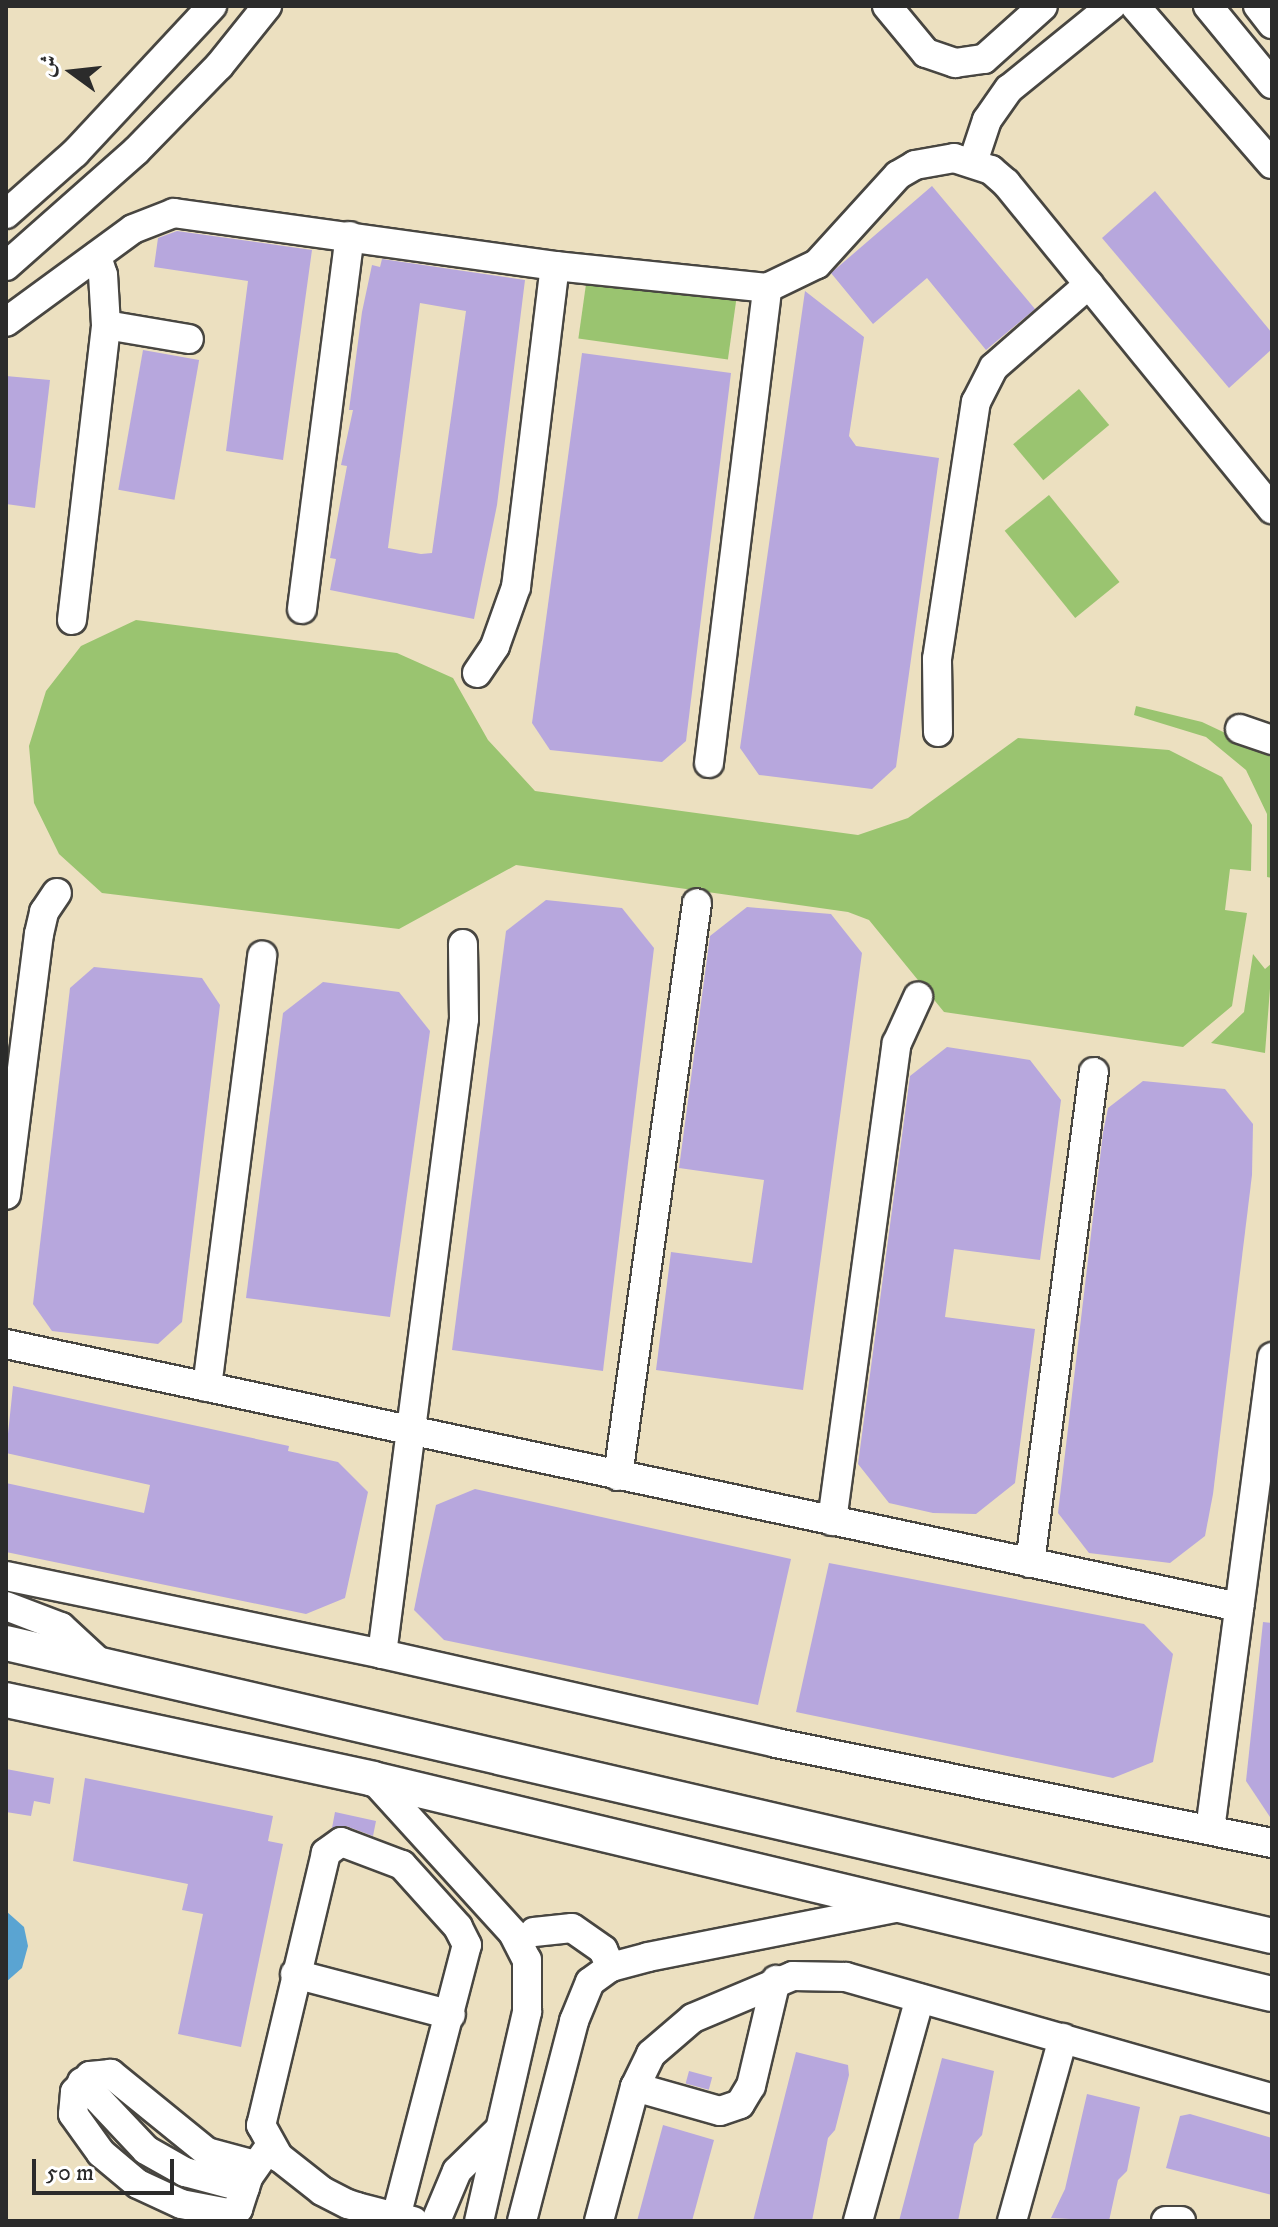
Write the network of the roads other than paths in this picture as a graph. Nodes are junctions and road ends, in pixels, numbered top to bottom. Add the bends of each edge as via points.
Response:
1 (212, 6) edge
2 (267, 6) edge
3 (887, 6) edge
4 (1043, 6) edge
5 (1111, 6) edge
6 (1135, 6) edge
7 (1208, 6) edge
8 (1258, 6) edge
9 (1272, 24) edge
10 (1272, 84) edge
11 (973, 162) junction
12 (1272, 164) edge
13 (6, 214) edge
14 (350, 236) junction
15 (97, 256) junction
16 (6, 266) edge
17 (555, 266) junction
18 (1089, 284) junction
19 (767, 288) junction
20 (6, 322) edge
21 (105, 330) junction
22 (188, 344) dead end
23 (1272, 509) edge
24 (302, 609) dead end
25 (72, 620) dead end
26 (477, 673) dead end
27 (1240, 729) dead end
28 (938, 732) dead end
29 (1272, 740) edge
30 (709, 763) dead end
31 (57, 893) dead end
32 (697, 903) dead end
33 (463, 944) dead end
34 (262, 955) dead end
35 (918, 997) dead end
36 (1094, 1072) dead end
37 (6, 1195) edge
38 (6, 1344) edge
39 (1272, 1357) edge
40 (207, 1387) junction
41 (414, 1433) junction
42 (618, 1476) junction
43 (832, 1521) junction
44 (1030, 1563) junction
45 (6, 1576) edge
46 (6, 1606) edge
47 (1239, 1607) junction
48 (6, 1643) edge
49 (382, 1654) junction
50 (102, 1665) junction
51 (6, 1700) edge
52 (373, 1779) junction
53 (1210, 1830) junction
54 (1272, 1843) edge
55 (480, 1896) junction
56 (904, 1906) junction
57 (534, 1932) junction
58 (1272, 1936) edge
59 (611, 1967) junction
60 (295, 1974) junction
61 (776, 1980) junction
62 (1272, 1994) edge
63 (920, 1998) junction
64 (527, 2012) junction
65 (451, 2015) junction
66 (1063, 2038) junction
67 (517, 2056) junction
68 (561, 2069) junction
69 (635, 2087) junction
70 (1272, 2098) edge
71 (499, 2130) junction
72 (257, 2166) junction
73 (531, 2213) edge
74 (405, 2219) edge
75 (436, 2221) edge
76 (479, 2221) edge
77 (599, 2221) edge
78 (858, 2221) edge
79 (1012, 2221) edge
80 (1166, 2221) edge
81 (1181, 2221) edge

1 - 13 street via 75,153
2 - 16 street via 219,66 136,151
3 - 4 street via 926,53 955,63 984,59
5 - 11 street via 1009,89 987,120
6 - 12 street
7 - 10 street
8 - 9 street
11 - 18 street via 1006,183
11 - 19 street via 934,159 898,175 817,264
14 - 15 street via 174,213 133,229
14 - 17 street
14 - 24 street
15 - 20 street
15 - 21 street
17 - 19 street
17 - 26 street via 516,587 508,617
18 - 23 street
18 - 28 street via 994,367 976,402 937,659
19 - 30 street
21 - 22 street
21 - 25 street
27 - 29 street
31 - 37 street via 44,912 39,934
32 - 42 street
33 - 41 street via 464,1019
34 - 40 street
35 - 43 street via 897,1043
36 - 44 street
38 - 40 street
39 - 47 street
40 - 41 street
41 - 42 street
41 - 49 street
42 - 43 street
43 - 44 street
44 - 47 street
45 - 49 street
46 - 50 street via 61,1627
47 - 53 street
48 - 50 main road
49 - 53 street via 776,1743
50 - 58 main road
51 - 52 main road
52 - 55 street
52 - 56 main road
53 - 54 street
55 - 57 street via 507,1909
55 - 64 street via 522,1948 529,1972
56 - 59 street
56 - 62 main road via 1210,1975
57 - 59 street via 572,1928 603,1950
57 - 64 street via 540,1975
59 - 68 street via 590,1982 580,2000
60 - 65 street
60 - 65 street via 326,1853 335,1844 348,1843 402,1865 463,1936 467,1955
60 - 72 street via 261,2113
61 - 63 street via 828,1974
61 - 69 street via 677,2027 651,2054
61 - 69 street via 751,2086 740,2104 720,2111
63 - 66 street
63 - 78 street
64 - 67 street
65 - 74 street
66 - 70 street
66 - 79 street
67 - 68 street
67 - 71 street
68 - 73 street
69 - 77 street
71 - 75 street via 457,2171
71 - 76 street
72 - 72 street via 207,2152 111,2074 82,2082 73,2114 101,2153 138,2184 181,2204 228,2213 241,2205
72 - 74 street via 333,2198
80 - 81 street

